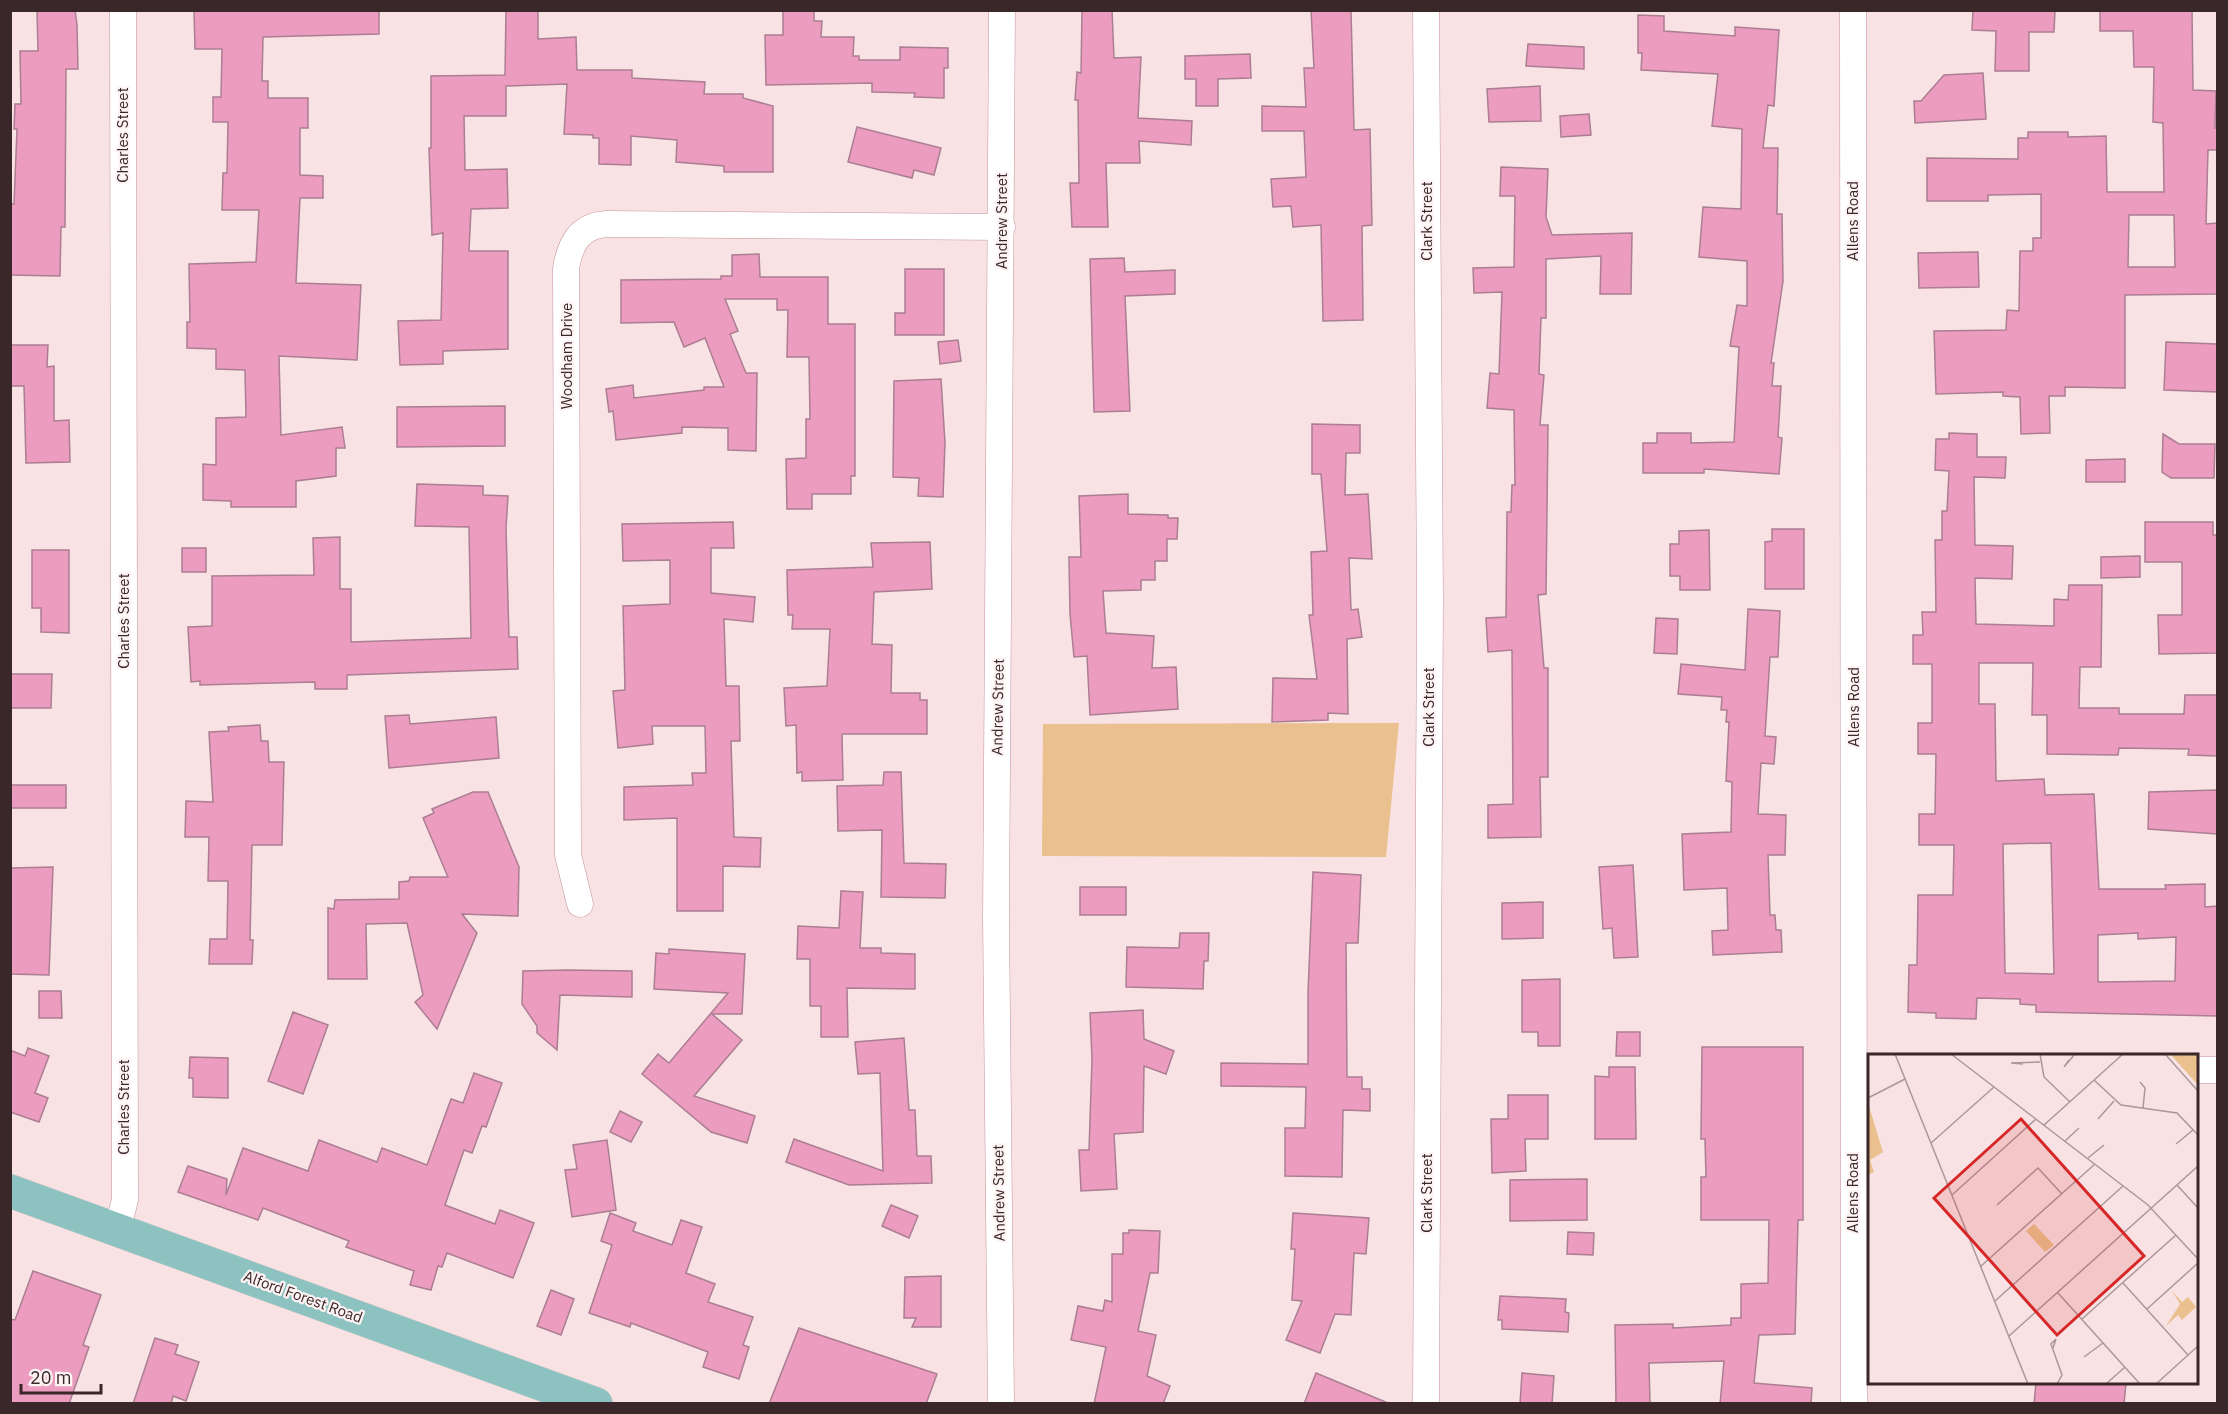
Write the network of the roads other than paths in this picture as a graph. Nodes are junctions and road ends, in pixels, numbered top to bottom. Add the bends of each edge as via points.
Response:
1 (123, 10) edge
2 (1002, 10) edge
3 (1426, 10) edge
4 (1853, 10) edge
5 (1002, 227) junction
6 (580, 904) dead end
7 (1861, 1070) edge
8 (2198, 1070) edge
9 (2217, 1070) edge
10 (10, 1191) edge
11 (117, 1230) junction
12 (596, 1404) edge
13 (1001, 1404) edge
14 (1426, 1404) edge
15 (1854, 1404) edge

1 - 11 street, Charles Street via 125,1200
2 - 5 street, Andrew Street
3 - 14 street, Clark Street via 1430,610
4 - 7 street, Allens Road
5 - 6 street, Woodham Drive via 606,224 584,230 575,240 566,269 568,855
5 - 13 street, Andrew Street via 996,907
7 - 15 street, Allens Road
8 - 9 street
10 - 11 main road, Alford Forest Road
11 - 12 main road, Alford Forest Road

